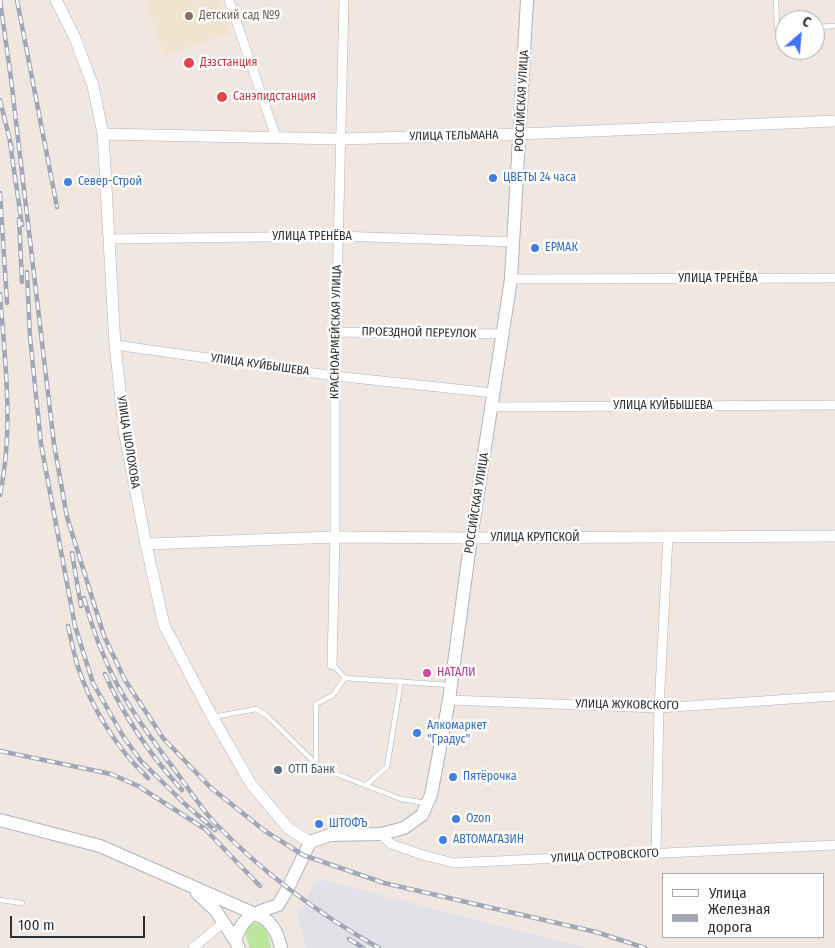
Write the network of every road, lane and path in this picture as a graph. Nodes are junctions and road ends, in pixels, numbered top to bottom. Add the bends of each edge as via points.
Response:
1 (56, 0) edge
2 (229, 0) edge
3 (344, 0) edge
4 (527, 0) edge
5 (835, 121) edge
6 (103, 134) junction
7 (520, 134) junction
8 (276, 136) junction
9 (341, 138) junction
10 (338, 236) junction
11 (110, 239) junction
12 (514, 242) junction
13 (835, 278) edge
14 (511, 279) junction
15 (336, 332) junction
16 (503, 334) junction
17 (115, 345) junction
18 (335, 376) junction
19 (494, 394) junction
20 (835, 405) edge
21 (491, 407) junction
22 (835, 536) edge
23 (335, 537) junction
24 (668, 537) junction
25 (471, 538) junction
26 (146, 544) junction
27 (332, 665) joint
28 (345, 678) junction
29 (401, 681) junction
30 (451, 686) junction
31 (835, 696) edge
32 (449, 700) junction
33 (660, 708) junction
34 (213, 718) junction
35 (316, 764) junction
36 (366, 786) junction
37 (428, 803) junction
38 (0, 820) edge
39 (381, 834) junction
40 (310, 842) junction
41 (835, 845) edge
42 (656, 853) junction
43 (183, 882) junction
44 (0, 900) edge
45 (22, 903) dead end
46 (278, 905) junction
47 (255, 914) junction
48 (224, 922) junction
49 (280, 943) edge
50 (237, 944) edge
51 (194, 948) edge

1 - 6 street, УЛИЦА ШОЛОХОВА via 93,86
2 - 8 street
3 - 9 street, КРАСНОАРМЕЙСКАЯ УЛИЦА
4 - 7 main road, РОССИЙСКАЯ УЛИЦА
5 - 7 street, УЛИЦА ТЕЛЬМАНА
6 - 8 street, УЛИЦА ТЕЛЬМАНА
6 - 11 street, УЛИЦА ШОЛОХОВА
7 - 9 street, УЛИЦА ТЕЛЬМАНА
7 - 12 main road, РОССИЙСКАЯ УЛИЦА
8 - 9 street, УЛИЦА ТЕЛЬМАНА
9 - 10 street, КРАСНОАРМЕЙСКАЯ УЛИЦА
10 - 11 street, УЛИЦА ТРЕНЁВА
10 - 12 street, УЛИЦА ТРЕНЁВА
10 - 15 street, КРАСНОАРМЕЙСКАЯ УЛИЦА
11 - 17 street, УЛИЦА ШОЛОХОВА
12 - 14 main road, РОССИЙСКАЯ УЛИЦА
13 - 14 street, УЛИЦА ТРЕНЁВА
14 - 16 main road, РОССИЙСКАЯ УЛИЦА
15 - 16 street, ПРОЕЗДНОЙ ПЕРЕУЛОК
15 - 18 street, КРАСНОАРМЕЙСКАЯ УЛИЦА
16 - 19 main road, РОССИЙСКАЯ УЛИЦА
17 - 18 street, УЛИЦА КУЙБЫШЕВА
17 - 26 street, УЛИЦА ШОЛОХОВА via 125,436
18 - 19 street, УЛИЦА КУЙБЫШЕВА
18 - 23 street, КРАСНОАРМЕЙСКАЯ УЛИЦА
19 - 21 main road, РОССИЙСКАЯ УЛИЦА
20 - 21 street, УЛИЦА КУЙБЫШЕВА
21 - 25 main road, РОССИЙСКАЯ УЛИЦА
22 - 24 street, УЛИЦА КРУПСКОЙ
23 - 25 street, УЛИЦА КРУПСКОЙ
23 - 26 street, УЛИЦА КРУПСКОЙ
23 - 27 street, КРАСНОАРМЕЙСКАЯ УЛИЦА
24 - 25 street, УЛИЦА КРУПСКОЙ
24 - 33 street
25 - 30 main road, РОССИЙСКАЯ УЛИЦА
26 - 34 street, УЛИЦА ШОЛОХОВА via 164,625
27 - 28 lane
28 - 29 lane
28 - 35 lane via 333,695 316,704
29 - 30 lane
29 - 36 lane via 388,768
30 - 32 main road, РОССИЙСКАЯ УЛИЦА
31 - 33 street, УЛИЦА ЖУКОВСКОГО
32 - 33 street, УЛИЦА ЖУКОВСКОГО
32 - 37 main road, РОССИЙСКАЯ УЛИЦА
33 - 42 street
34 - 35 lane via 256,709
34 - 40 street, УЛИЦА ШОЛОХОВА via 251,784 289,829
35 - 36 lane
36 - 37 lane via 401,799
37 - 39 main road, РОССИЙСКАЯ УЛИЦА via 422,815 404,828
38 - 43 main road via 100,846
39 - 40 main road, РОССИЙСКАЯ УЛИЦА via 330,835
39 - 42 street, УЛИЦА ОСТРОВСКОГО via 390,844 454,863
40 - 46 main road
41 - 42 street, УЛИЦА ОСТРОВСКОГО
43 - 47 main road
43 - 48 main road via 204,898
44 - 45 lane
46 - 47 main road
46 - 49 main road
47 - 49 main road via 270,922
47 - 50 main road via 244,920 239,928
48 - 50 main road
48 - 51 street

